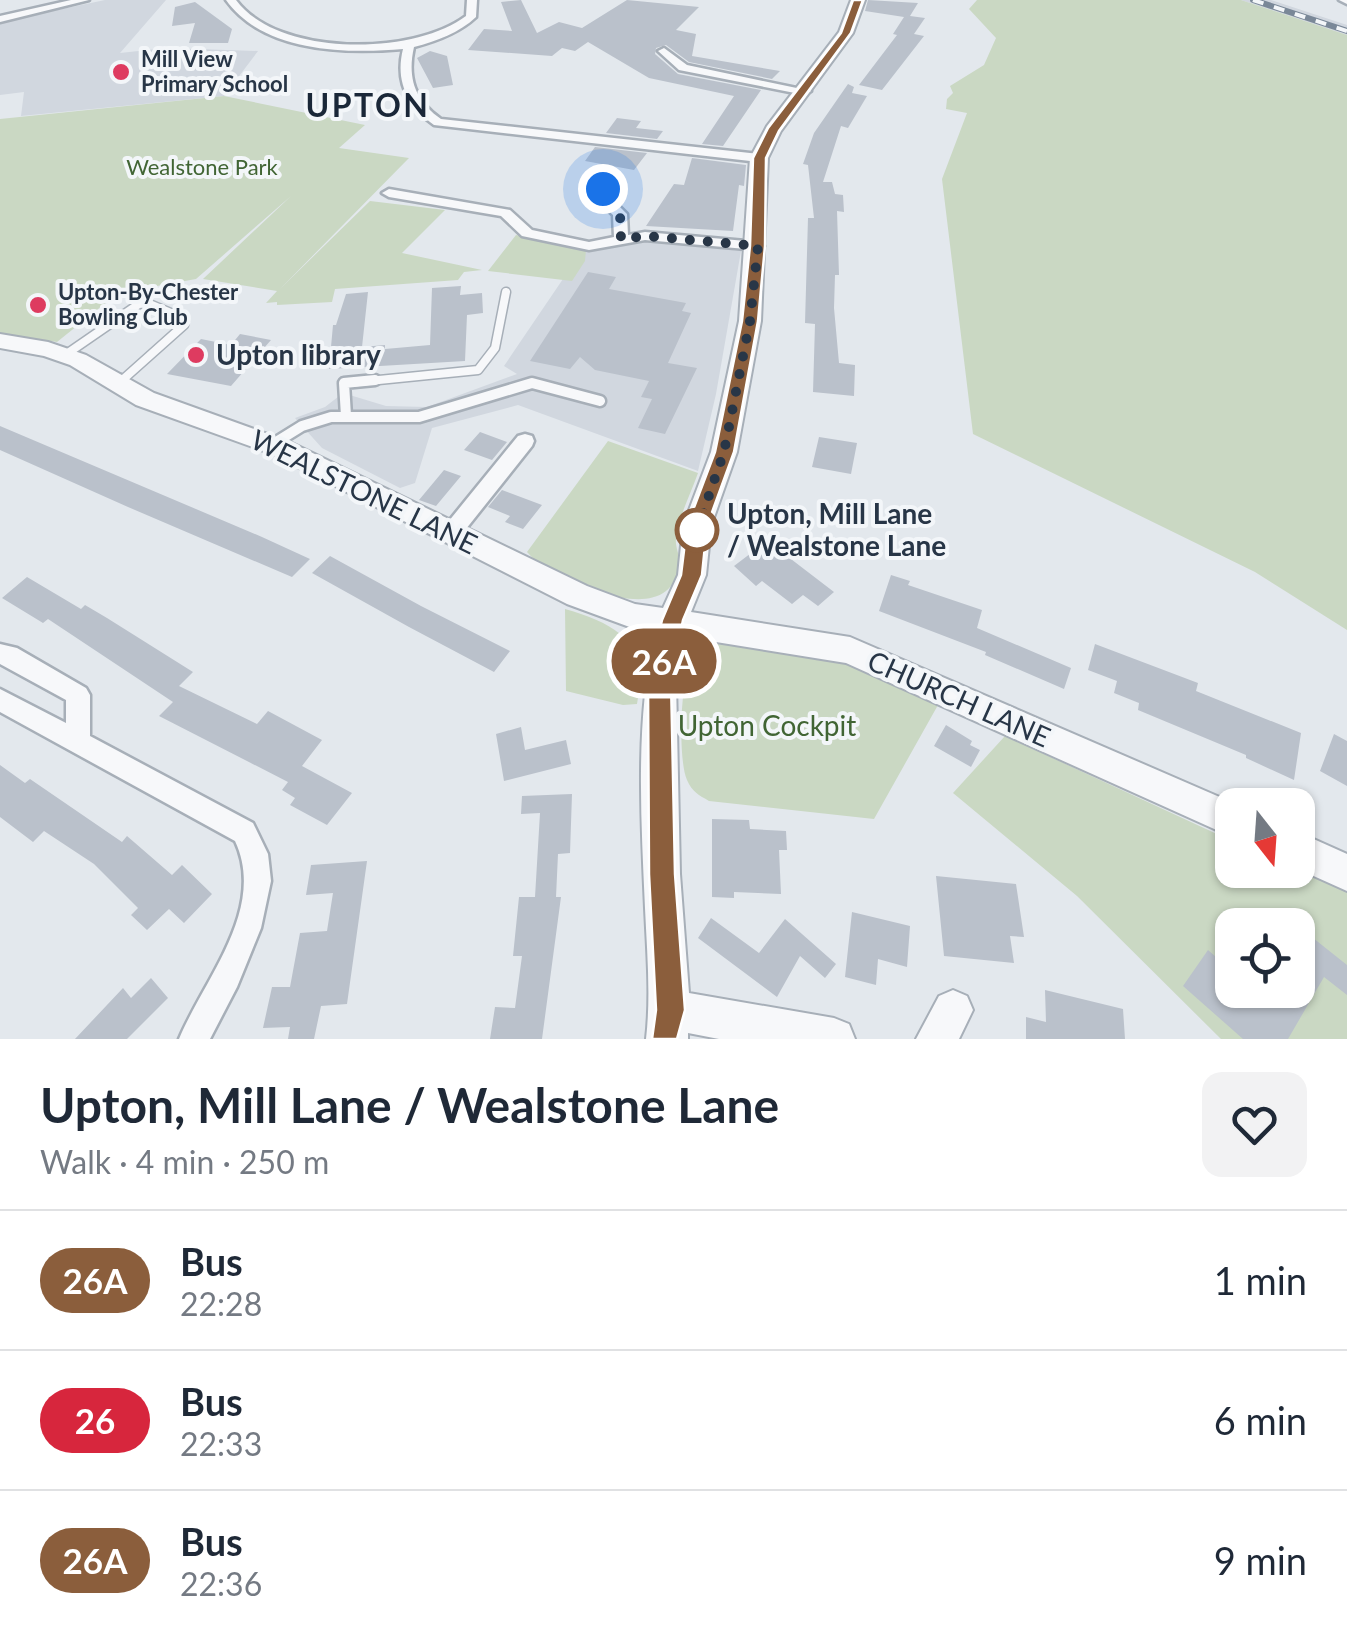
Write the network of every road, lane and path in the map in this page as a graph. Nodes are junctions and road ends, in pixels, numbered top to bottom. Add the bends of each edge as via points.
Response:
1 (84, 0) edge
2 (231, 0) edge
3 (472, 0) edge
4 (858, 0) edge
5 (0, 20) edge
6 (408, 45) junction
7 (664, 52) dead end
8 (804, 91) junction
9 (760, 158) junction
10 (612, 176) dead end
11 (389, 194) dead end
12 (621, 239) junction
13 (758, 246) junction
14 (506, 292) dead end
15 (0, 341) edge
16 (65, 356) junction
17 (118, 384) junction
18 (600, 400) dead end
19 (346, 416) junction
20 (525, 442) dead end
21 (272, 445) junction
22 (450, 533) junction
23 (672, 620) junction
24 (0, 654) edge
25 (0, 700) edge
26 (78, 742) junction
27 (1215, 812) edge
28 (1315, 858) edge
29 (1347, 873) edge
30 (668, 1025) edge
31 (194, 1039) edge
32 (834, 1039) edge

1 - 5 street
2 - 6 street via 245,18 286,36 354,47
3 - 6 street via 470,17 460,26
4 - 8 street via 846,33
6 - 9 street via 406,85 438,122
7 - 8 street via 683,68
8 - 9 street
9 - 13 street
10 - 12 street via 603,189 620,214
11 - 12 street via 505,213 527,234 589,246
12 - 13 street
13 - 23 street via 724,452 697,526 692,575
14 - 19 lane via 495,348 478,370 344,382
15 - 16 street, WEALSTONE LANE
16 - 17 street, WEALSTONE LANE
16 - 17 lane via 138,304 184,320
17 - 21 street, WEALSTONE LANE
18 - 19 lane via 532,383 419,417
19 - 21 lane via 302,426
20 - 22 street
21 - 22 street, WEALSTONE LANE
22 - 23 street, WEALSTONE LANE via 577,595 635,616
23 - 27 street, CHURCH LANE via 850,650
23 - 30 street via 660,680
24 - 26 street via 78,695
25 - 26 street
26 - 31 street via 244,832 257,862 253,900 229,977
28 - 29 street
30 - 32 street

